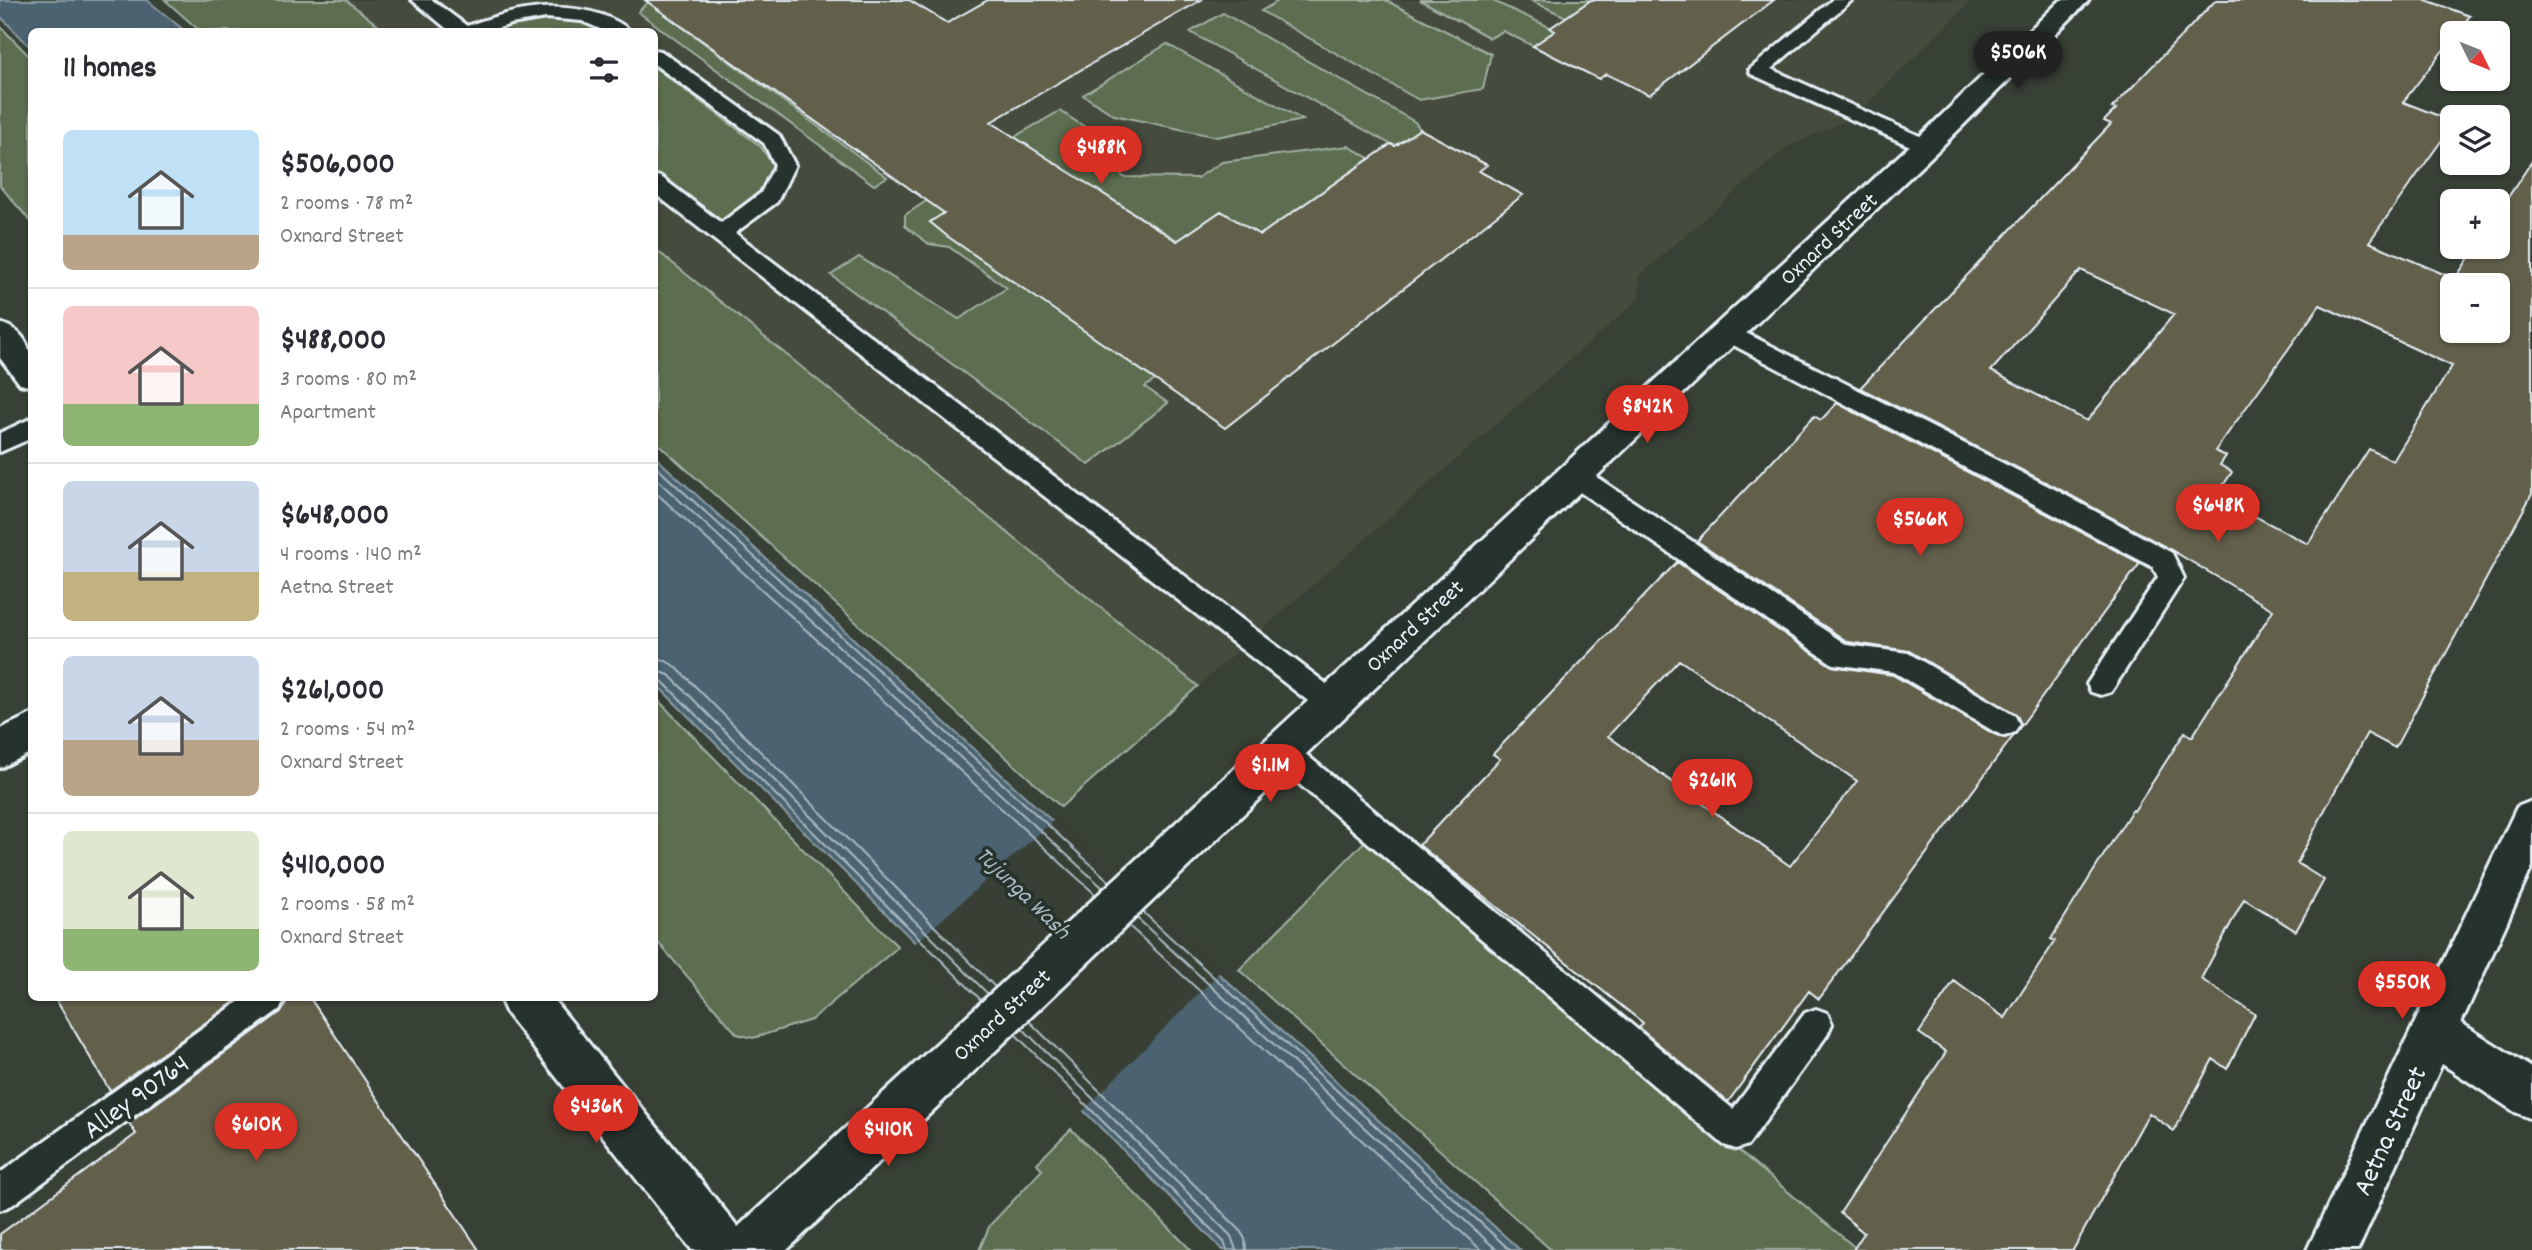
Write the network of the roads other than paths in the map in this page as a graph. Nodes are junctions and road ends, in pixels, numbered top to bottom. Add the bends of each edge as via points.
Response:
1 (421, 0) edge
2 (1843, 0) edge
3 (2076, 0) edge
4 (458, 28) edge
5 (478, 28) edge
6 (616, 28) edge
7 (658, 58) edge
8 (1926, 146) junction
9 (658, 185) edge
10 (720, 234) junction
11 (1728, 332) junction
12 (0, 335) edge
13 (28, 370) edge
14 (28, 429) edge
15 (0, 443) edge
16 (1574, 475) junction
17 (2101, 684) dead end
18 (1331, 703) junction
19 (2005, 724) dead end
20 (28, 733) edge
21 (0, 750) edge
22 (1281, 751) junction
23 (2532, 820) edge
24 (265, 1001) edge
25 (525, 1001) edge
26 (1816, 1024) dead end
27 (2434, 1032) junction
28 (2532, 1095) edge
29 (0, 1193) edge
30 (724, 1250) edge
31 (750, 1250) edge
32 (2332, 1250) edge

1 - 4 lane
2 - 8 lane via 1758,70
3 - 8 main road, Oxnard Street
5 - 6 lane via 505,17 545,10 580,13
7 - 10 lane via 772,139 785,165 770,197
8 - 11 main road, Oxnard Street
9 - 10 lane
10 - 18 lane
11 - 16 main road, Oxnard Street
11 - 17 lane via 2163,560 2171,578
12 - 13 main road
14 - 15 lane
16 - 18 main road, Oxnard Street
16 - 19 lane via 1842,656 1899,661
18 - 22 main road, Oxnard Street
20 - 21 main road
22 - 26 lane via 1736,1133
22 - 31 main road, Oxnard Street
23 - 27 main road, Aetna Street
24 - 29 lane, Alley 90764
25 - 30 main road
27 - 28 main road
27 - 32 main road, Aetna Street

